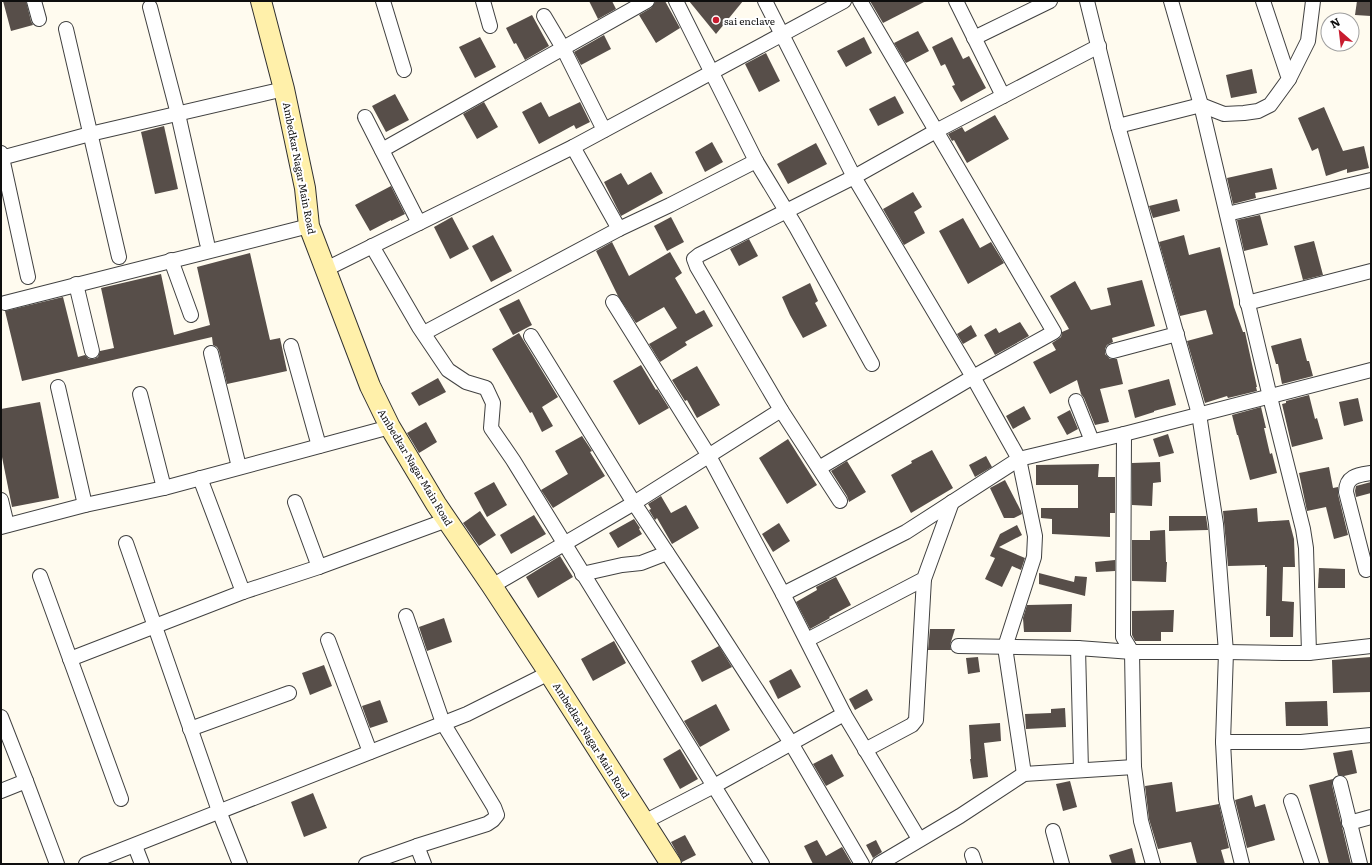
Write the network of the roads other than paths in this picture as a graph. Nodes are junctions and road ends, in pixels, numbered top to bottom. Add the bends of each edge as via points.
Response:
1 (34, 1) edge
2 (261, 1) edge
3 (383, 1) edge
4 (482, 1) edge
5 (647, 1) edge
6 (676, 1) edge
7 (765, 1) edge
8 (844, 1) edge
9 (860, 1) edge
10 (956, 1) edge
11 (1050, 1) edge
12 (1087, 1) edge
13 (1171, 1) edge
14 (1263, 1) edge
15 (1313, 1) edge
16 (150, 7) dead end
17 (544, 16) dead end
18 (39, 19) dead end
19 (490, 26) dead end
20 (66, 28) dead end
21 (782, 34) junction
22 (974, 38) junction
23 (1099, 46) junction
24 (563, 48) junction
25 (404, 70) dead end
26 (712, 72) junction
27 (1289, 79) junction
28 (284, 89) junction
29 (1003, 96) junction
30 (1201, 105) junction
31 (178, 114) junction
32 (365, 117) dead end
33 (1118, 126) junction
34 (604, 130) junction
35 (936, 131) junction
36 (90, 134) junction
37 (573, 147) junction
38 (382, 150) junction
39 (1, 156) edge
40 (756, 161) junction
41 (854, 177) junction
42 (1371, 180) edge
43 (787, 212) junction
44 (1227, 214) junction
45 (419, 223) junction
46 (309, 226) junction
47 (619, 229) junction
48 (207, 243) dead end
49 (372, 246) junction
50 (119, 258) dead end
51 (171, 260) junction
52 (326, 269) junction
53 (1371, 271) edge
54 (28, 277) dead end
55 (76, 284) junction
56 (4, 302) dead end
57 (613, 302) dead end
58 (1248, 303) junction
59 (191, 315) dead end
60 (424, 333) junction
61 (1177, 334) junction
62 (531, 336) dead end
63 (291, 346) dead end
64 (92, 351) dead end
65 (1113, 351) dead end
66 (211, 353) dead end
67 (872, 364) dead end
68 (1371, 370) edge
69 (973, 377) junction
70 (58, 387) dead end
71 (140, 394) dead end
72 (1270, 397) junction
73 (1076, 401) dead end
74 (781, 410) junction
75 (1199, 414) junction
76 (390, 427) junction
77 (1124, 434) junction
78 (1092, 441) junction
79 (319, 446) junction
80 (709, 456) junction
81 (1020, 459) junction
82 (239, 467) junction
83 (819, 468) junction
84 (1371, 473) edge
85 (200, 478) junction
86 (164, 488) junction
87 (1, 500) edge
88 (840, 501) dead end
89 (295, 502) dead end
90 (952, 502) junction
91 (634, 503) junction
92 (85, 505) junction
93 (447, 520) junction
94 (4, 526) edge
95 (126, 543) dead end
96 (563, 544) junction
97 (667, 553) junction
98 (319, 567) junction
99 (1366, 570) dead end
100 (582, 574) junction
101 (40, 576) dead end
102 (924, 578) junction
103 (492, 586) junction
104 (243, 592) junction
105 (783, 594) junction
106 (406, 616) dead end
107 (155, 626) junction
108 (328, 640) dead end
109 (807, 640) junction
110 (958, 646) dead end
111 (1371, 646) edge
112 (1005, 647) junction
113 (1078, 648) junction
114 (1132, 652) junction
115 (1226, 652) junction
116 (1308, 653) junction
117 (70, 659) junction
118 (549, 673) junction
119 (290, 693) dead end
120 (844, 714) junction
121 (1, 716) edge
122 (443, 723) junction
123 (190, 729) junction
124 (1371, 735) edge
125 (1223, 742) junction
126 (790, 743) junction
127 (865, 750) junction
128 (370, 752) junction
129 (1134, 767) junction
130 (1081, 770) junction
131 (1024, 774) junction
132 (26, 781) junction
133 (1340, 782) dead end
134 (714, 786) junction
135 (1, 791) edge
136 (121, 799) dead end
137 (1291, 801) dead end
138 (219, 811) junction
139 (1371, 817) edge
140 (644, 822) junction
141 (1349, 823) junction
142 (1053, 831) dead end
143 (919, 839) junction
144 (135, 846) junction
145 (417, 846) junction
146 (886, 862) edge
147 (57, 864) edge
148 (86, 864) edge
149 (142, 864) edge
150 (240, 864) edge
151 (366, 864) edge
152 (424, 864) edge
153 (670, 864) edge
154 (762, 864) edge
155 (862, 864) edge
156 (1062, 864) edge
157 (1153, 864) edge
158 (1242, 864) edge
159 (1312, 864) edge
160 (1360, 864) edge

1 - 18 street
2 - 28 street, Ambedkar Nagar Main Road
3 - 25 street
4 - 19 street
5 - 24 street
6 - 26 street
7 - 21 street
8 - 21 street
9 - 35 street
10 - 22 street
11 - 22 street
12 - 23 street
13 - 30 street
14 - 27 street
15 - 27 street via 1308,41
16 - 31 street
17 - 24 street
20 - 36 street
21 - 26 street
21 - 41 street
22 - 29 street
23 - 29 street
23 - 33 street
24 - 34 street
24 - 38 street
26 - 34 street
26 - 40 street
27 - 30 street via 1270,105 1258,110 1224,114
28 - 31 street
28 - 46 street, Ambedkar Nagar Main Road via 305,188
29 - 35 street
30 - 33 street
30 - 44 street
31 - 36 street
31 - 48 street
32 - 38 street
33 - 61 street
34 - 37 street
35 - 41 street
35 - 69 street via 1054,332
36 - 39 street
36 - 50 street
37 - 45 street
37 - 47 street
38 - 45 street
39 - 54 street
40 - 43 street
40 - 47 street
41 - 43 street
41 - 69 street
42 - 44 street
43 - 67 street
43 - 74 street via 694,259
44 - 58 street
45 - 49 street
46 - 51 street
46 - 52 street, Ambedkar Nagar Main Road
47 - 60 street
49 - 52 street
49 - 60 street
51 - 55 street
51 - 59 street
52 - 76 street, Ambedkar Nagar Main Road via 363,369
53 - 58 street
55 - 56 street
55 - 64 street
57 - 80 street
58 - 72 street
60 - 96 street via 448,370 466,382 486,388 493,403 491,428
61 - 65 street
61 - 75 street
62 - 91 street
63 - 79 street
66 - 82 street
68 - 72 street
69 - 81 street
69 - 83 street
70 - 92 street
71 - 86 street
72 - 75 street
72 - 116 street via 1306,548
73 - 78 street
74 - 80 street
74 - 83 street
75 - 77 street
75 - 115 street via 1216,524
76 - 79 street
76 - 93 street, Ambedkar Nagar Main Road
77 - 78 street
77 - 114 street via 1123,637
78 - 81 street
79 - 82 street
80 - 91 street
80 - 105 street
81 - 90 street
81 - 112 street via 1035,536 1034,557
82 - 85 street
83 - 88 street
84 - 99 street via 1355,476 1346,486
85 - 86 street
85 - 104 street
86 - 92 street
87 - 94 street
89 - 98 street
90 - 102 street
90 - 105 street via 906,532
91 - 96 street
91 - 97 street
92 - 94 street
93 - 98 street
93 - 103 street, Ambedkar Nagar Main Road
95 - 107 street
96 - 100 street
96 - 103 street
97 - 100 street via 641,563
97 - 126 street
98 - 104 street
100 - 134 street
101 - 117 street
102 - 109 street
102 - 127 street via 916,720 912,725
103 - 118 street, Ambedkar Nagar Main Road
104 - 107 street
105 - 109 street
106 - 122 street
107 - 117 street
107 - 123 street
108 - 128 street
109 - 120 street
110 - 112 street
111 - 116 street
112 - 113 street
112 - 131 street
113 - 114 street
113 - 130 street
114 - 115 street
114 - 129 street
115 - 116 street
115 - 125 street
117 - 136 street
118 - 122 street via 467,714
118 - 140 street, Ambedkar Nagar Main Road
119 - 123 street
120 - 126 street
120 - 127 street
121 - 132 street
122 - 128 street
122 - 145 street via 497,815 487,824
123 - 138 street
124 - 125 street via 1301,742
125 - 158 street via 1226,799
126 - 134 street
126 - 155 street
127 - 143 street
128 - 138 street
129 - 130 street
129 - 157 street via 1142,821
130 - 131 street
131 - 143 street via 960,816
132 - 135 street
132 - 147 street
133 - 141 street
134 - 140 street
134 - 154 street
137 - 159 street
138 - 144 street
138 - 150 street
139 - 141 street
140 - 153 street, Ambedkar Nagar Main Road
141 - 160 street
142 - 156 street
143 - 146 street
144 - 148 street
144 - 149 street
145 - 151 street
145 - 152 street

